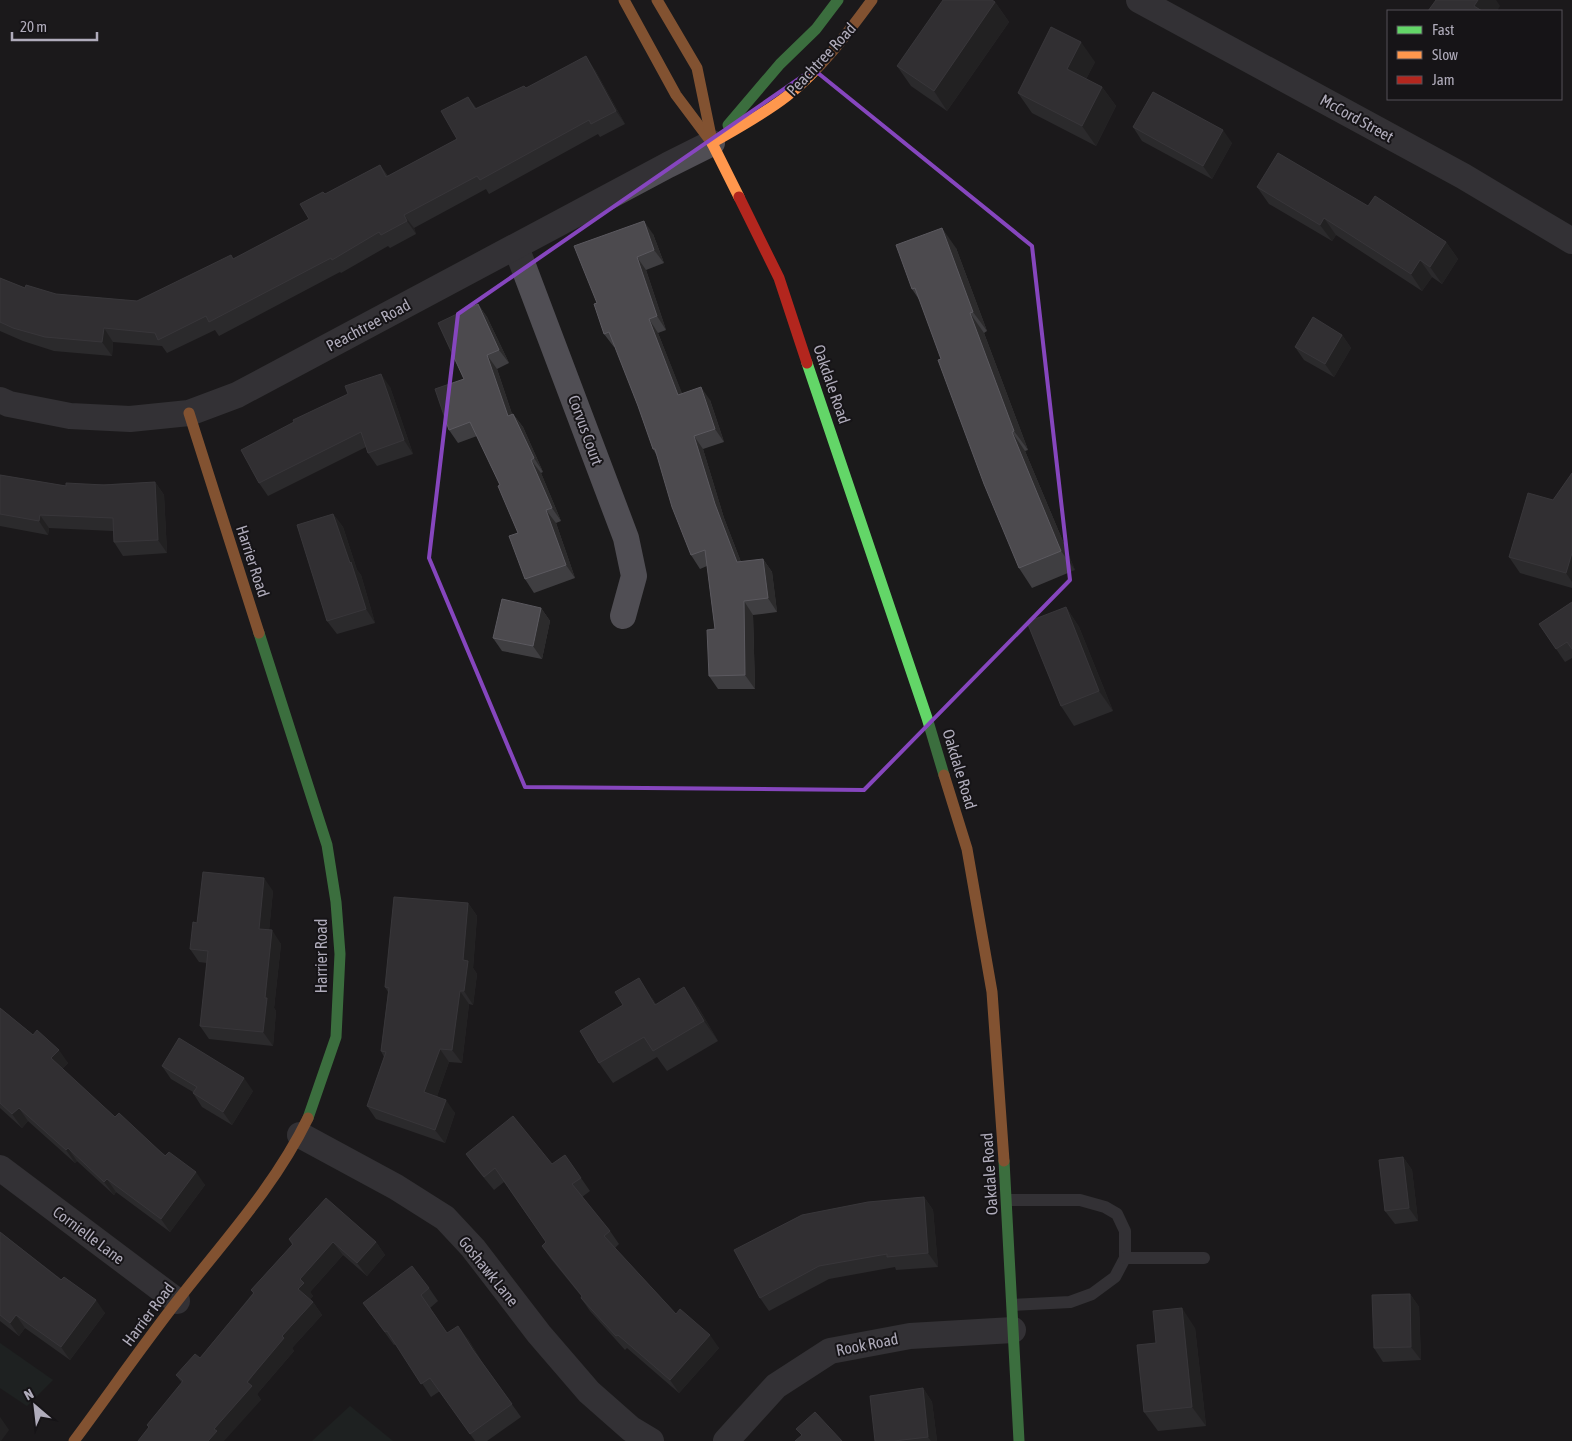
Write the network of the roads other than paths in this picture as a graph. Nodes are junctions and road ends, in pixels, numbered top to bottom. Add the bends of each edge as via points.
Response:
1 (624, 0) edge
2 (657, 0) edge
3 (838, 0) edge
4 (872, 0) edge
5 (1139, 0) edge
6 (712, 143) junction
7 (1572, 241) edge
8 (516, 247) junction
9 (0, 400) edge
10 (189, 413) junction
11 (624, 616) dead end
12 (300, 1136) junction
13 (0, 1168) edge
14 (1007, 1200) junction
15 (1125, 1258) junction
16 (1204, 1258) dead end
17 (177, 1301) junction
18 (1013, 1318) junction
19 (74, 1441) edge
20 (651, 1441) edge
21 (726, 1441) edge
22 (1019, 1441) edge

1 - 6 main road, Oakdale Road via 676,95
2 - 6 main road, Oakdale Road via 697,68
3 - 6 main road, Peachtree Road via 816,29 780,64
4 - 6 main road, Peachtree Road via 838,45 800,85 772,107
5 - 7 street, McCord Street via 1463,176
6 - 8 street, Peachtree Road
6 - 14 main road, Oakdale Road via 779,278 927,718 967,849 992,992
8 - 10 street, Peachtree Road via 236,395
8 - 11 street, Corvus Court via 626,538 634,576
9 - 10 street, Peachtree Road via 70,416 130,419
10 - 12 main road, Harrier Road via 327,845 336,902 340,954 336,1037 312,1111
12 - 17 main road, Harrier Road via 260,1198
12 - 20 street, Goshawk Lane via 396,1187 445,1218 589,1392 631,1429
13 - 17 street, Cornielle Lane
14 - 15 lane via 1080,1200 1105,1207 1116,1214 1125,1231
14 - 18 main road, Oakdale Road
15 - 16 lane
15 - 18 lane via 1115,1277 1092,1294
17 - 19 main road, Harrier Road
18 - 21 street, Rook Road via 830,1351 776,1386
18 - 22 main road, Oakdale Road

